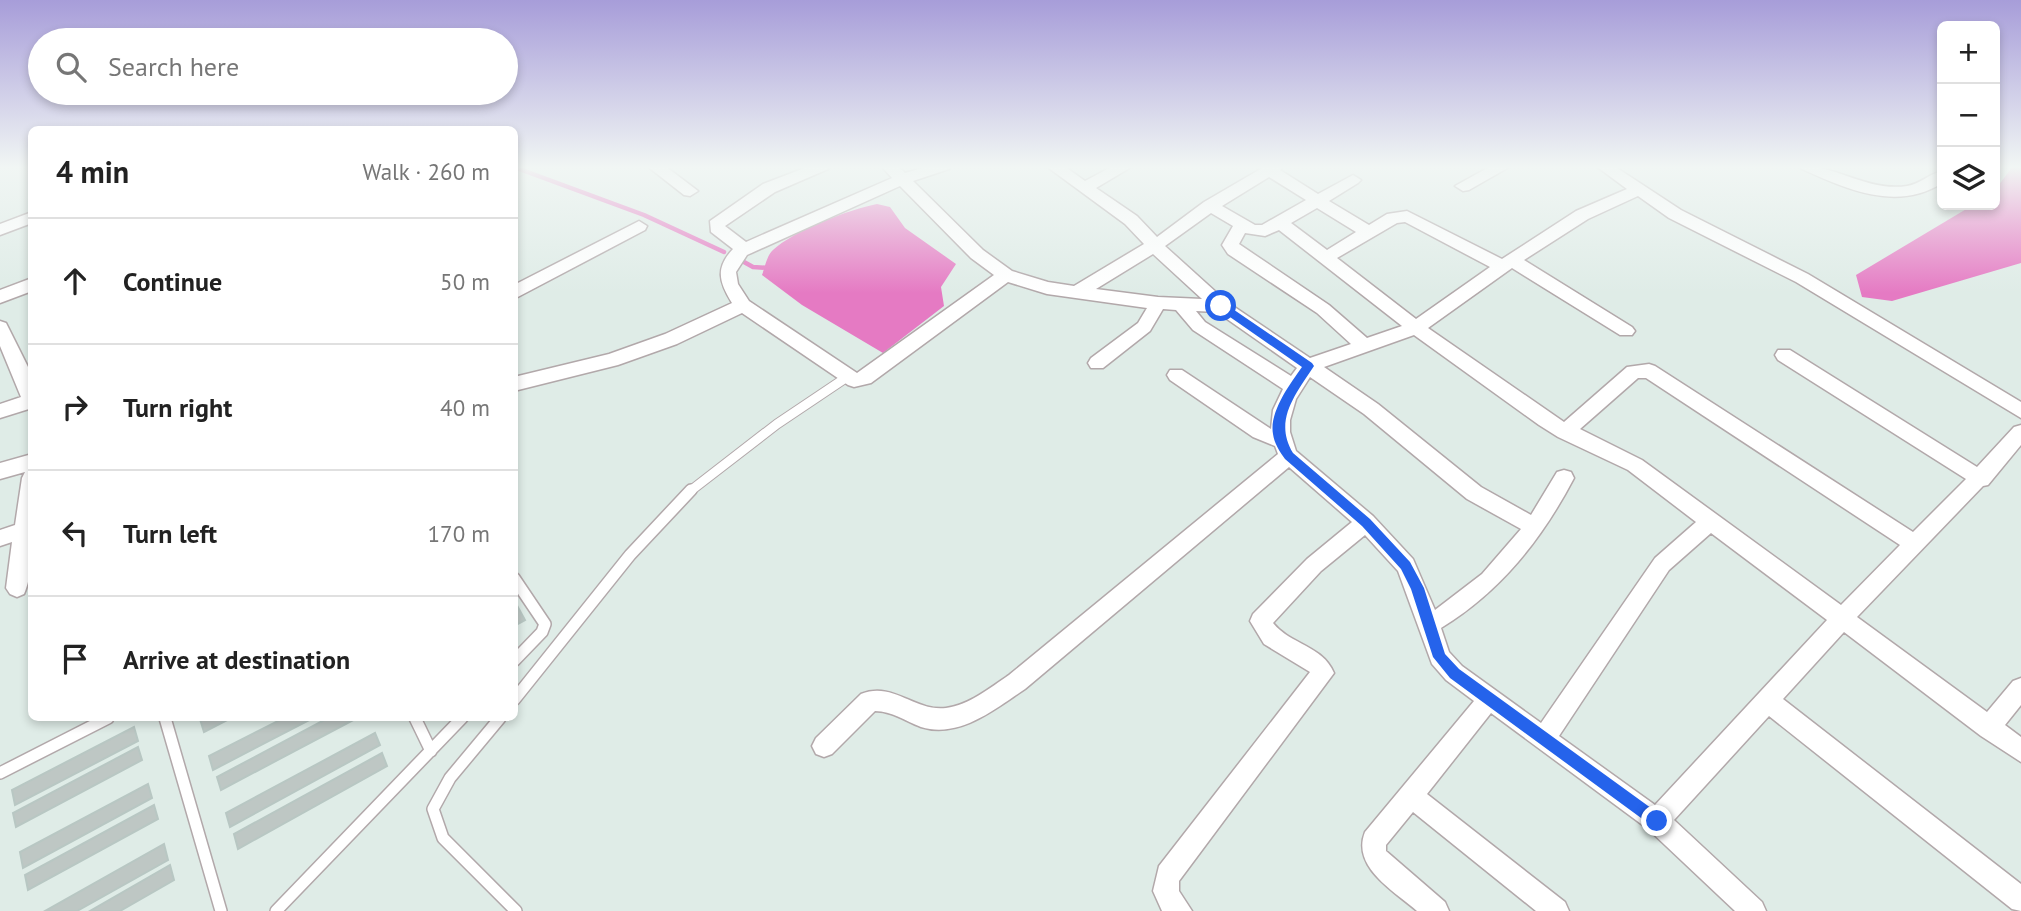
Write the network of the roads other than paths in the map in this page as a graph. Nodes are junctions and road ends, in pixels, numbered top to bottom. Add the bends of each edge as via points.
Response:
1 (737, 209) edge
2 (836, 209) edge
3 (930, 209) edge
4 (1115, 209) edge
5 (1205, 209) edge
6 (1216, 209) edge
7 (1304, 209) edge
8 (1329, 209) edge
9 (1598, 209) edge
10 (1668, 209) edge
11 (28, 218) edge
12 (1280, 222) junction
13 (1242, 225) junction
14 (639, 226) dead end
15 (0, 230) edge
16 (1369, 233) junction
17 (1155, 246) junction
18 (744, 249) junction
19 (1327, 257) junction
20 (1508, 264) junction
21 (1006, 275) junction
22 (28, 286) edge
23 (518, 291) edge
24 (1077, 292) junction
25 (0, 297) edge
26 (1158, 303) junction
27 (1181, 304) junction
28 (743, 305) junction
29 (1221, 306) junction
30 (0, 327) edge
31 (1416, 328) junction
32 (1626, 331) dead end
33 (1363, 345) junction
34 (1784, 355) dead end
35 (1097, 363) dead end
36 (1308, 366) junction
37 (1177, 375) dead end
38 (847, 377) junction
39 (518, 383) edge
40 (1294, 387) junction
41 (28, 390) edge
42 (28, 402) edge
43 (0, 411) edge
44 (2021, 411) edge
45 (1565, 432) junction
46 (2021, 432) edge
47 (1285, 449) junction
48 (28, 463) edge
49 (0, 471) edge
50 (1564, 478) dead end
51 (1980, 478) junction
52 (1711, 521) junction
53 (1366, 522) junction
54 (1536, 528) junction
55 (28, 529) edge
56 (0, 538) edge
57 (1914, 544) junction
58 (518, 584) edge
59 (17, 587) dead end
60 (1843, 618) junction
61 (1429, 625) junction
62 (518, 657) edge
63 (2021, 688) edge
64 (518, 694) edge
65 (1489, 699) junction
66 (1769, 702) junction
67 (102, 721) edge
68 (166, 721) edge
69 (416, 721) edge
70 (459, 721) edge
71 (498, 721) edge
72 (1989, 728) junction
73 (1544, 738) junction
74 (824, 746) dead end
75 (431, 751) junction
76 (2021, 751) edge
77 (0, 773) edge
78 (1411, 796) junction
79 (1657, 821) junction
80 (2021, 900) edge
81 (221, 911) edge
82 (276, 911) edge
83 (516, 911) edge
84 (1179, 911) edge
85 (1436, 911) edge
86 (1556, 911) edge
87 (1753, 911) edge

1 - 18 street via 718,221 717,228
2 - 18 street
3 - 21 street
4 - 17 street
5 - 17 street
6 - 13 street
7 - 12 street
8 - 16 street
9 - 20 street
10 - 44 street via 1802,278
11 - 15 street
12 - 13 street via 1265,231
12 - 19 street
13 - 33 street via 1231,240 1234,250 1323,309
14 - 23 street
16 - 19 street
16 - 20 street via 1393,218 1406,216
17 - 24 street
17 - 29 street
18 - 28 street via 728,262 727,274
19 - 31 street
20 - 31 street
20 - 32 street
21 - 24 street via 1032,285
21 - 38 street via 865,378
22 - 25 street
24 - 26 street
26 - 27 street
26 - 35 street via 1144,327
27 - 29 street
27 - 40 street via 1199,326
28 - 38 street
28 - 39 street via 612,360
29 - 36 street
30 - 41 street
31 - 33 street
31 - 45 street
33 - 36 street
34 - 51 street
36 - 40 street
36 - 54 street via 1371,409 1474,493
37 - 47 street
38 - 64 lane via 689,492 630,555
40 - 47 street via 1280,417 1278,433
42 - 43 street
45 - 52 street via 1615,452
45 - 57 street via 1633,372 1649,371
46 - 51 street
47 - 53 street
47 - 74 street via 1017,682 988,701 961,716 932,721 888,700 869,701
48 - 49 street
50 - 54 street
51 - 57 street
52 - 60 street
52 - 73 street via 1662,564
53 - 61 street via 1406,565
53 - 84 street via 1314,565 1261,621 1268,634 1313,661 1323,673 1168,876 1164,886 1167,897
54 - 61 street via 1474,593
55 - 56 street
55 - 59 street
57 - 60 street
58 - 62 lane via 545,624
60 - 66 street
60 - 72 street
61 - 65 street via 1440,657
63 - 72 street
65 - 73 street
65 - 78 street
66 - 79 street
66 - 80 street
67 - 77 lane
68 - 81 lane
69 - 75 lane
70 - 75 lane
71 - 83 lane via 450,778 433,809 443,838
72 - 76 street
73 - 79 street
75 - 82 lane
78 - 85 street via 1374,841 1374,852 1386,871
78 - 86 street
79 - 87 street

